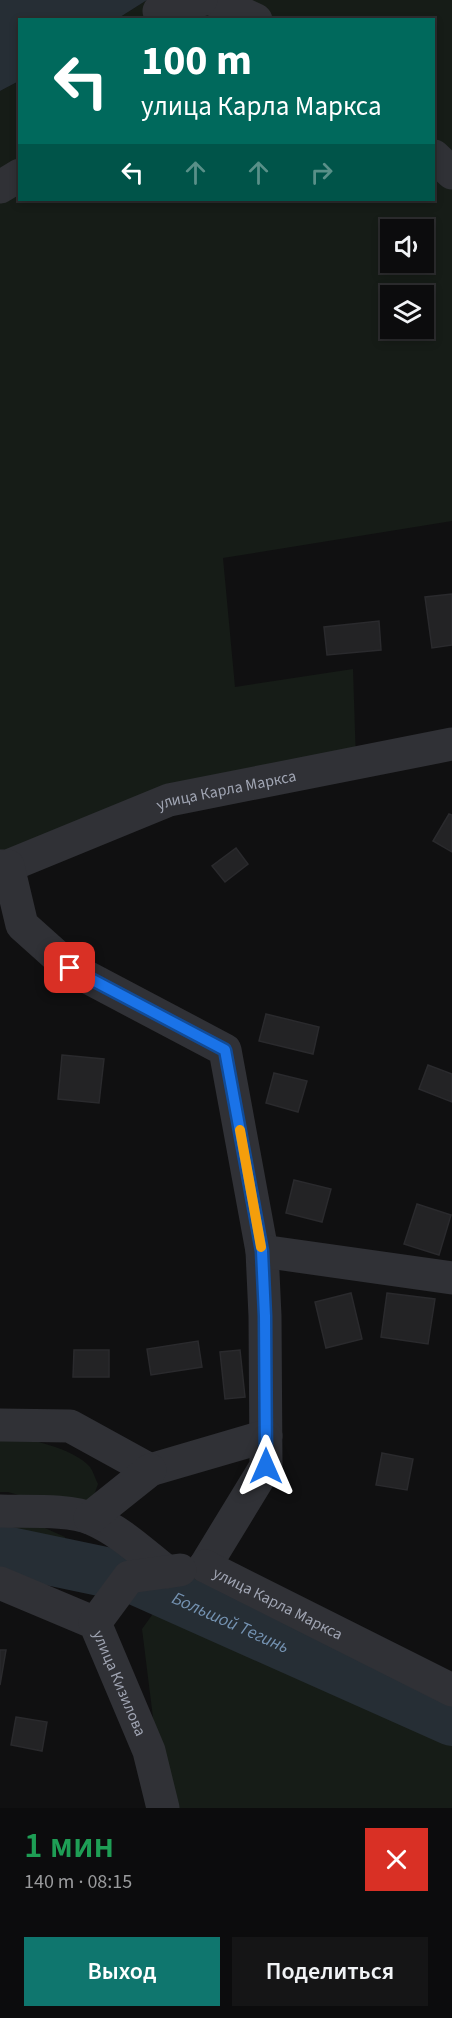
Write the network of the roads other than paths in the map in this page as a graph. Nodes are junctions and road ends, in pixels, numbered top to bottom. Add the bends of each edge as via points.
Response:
1 (201, 0) edge
2 (214, 0) edge
3 (159, 11) dead end
4 (252, 18) edge
5 (435, 157) edge
6 (452, 173) edge
7 (18, 176) edge
8 (0, 187) edge
9 (452, 744) edge
10 (4, 866) edge
11 (262, 1251) junction
12 (452, 1278) edge
13 (0, 1425) edge
14 (266, 1436) junction
15 (150, 1470) junction
16 (0, 1511) edge
17 (90, 1518) junction
18 (205, 1566) junction
19 (167, 1572) junction
20 (0, 1583) edge
21 (95, 1623) junction
22 (452, 1690) edge
23 (163, 1808) edge

1 - 3 street
2 - 4 street
5 - 6 street
7 - 8 street
9 - 10 street, улица Карла Маркса via 169,800
10 - 11 street, улица Карла Маркса via 22,925 70,968 225,1050
11 - 12 street
11 - 14 street, улица Карла Маркса
13 - 15 street via 70,1426
14 - 15 street
14 - 18 street, улица Карла Маркса via 266,1466
15 - 17 street
16 - 17 street
17 - 19 street via 120,1534
18 - 19 street
18 - 22 street, улица Карла Маркса
19 - 21 street via 129,1577
20 - 21 street, улица Кизилова
21 - 23 street, улица Кизилова via 149,1751

